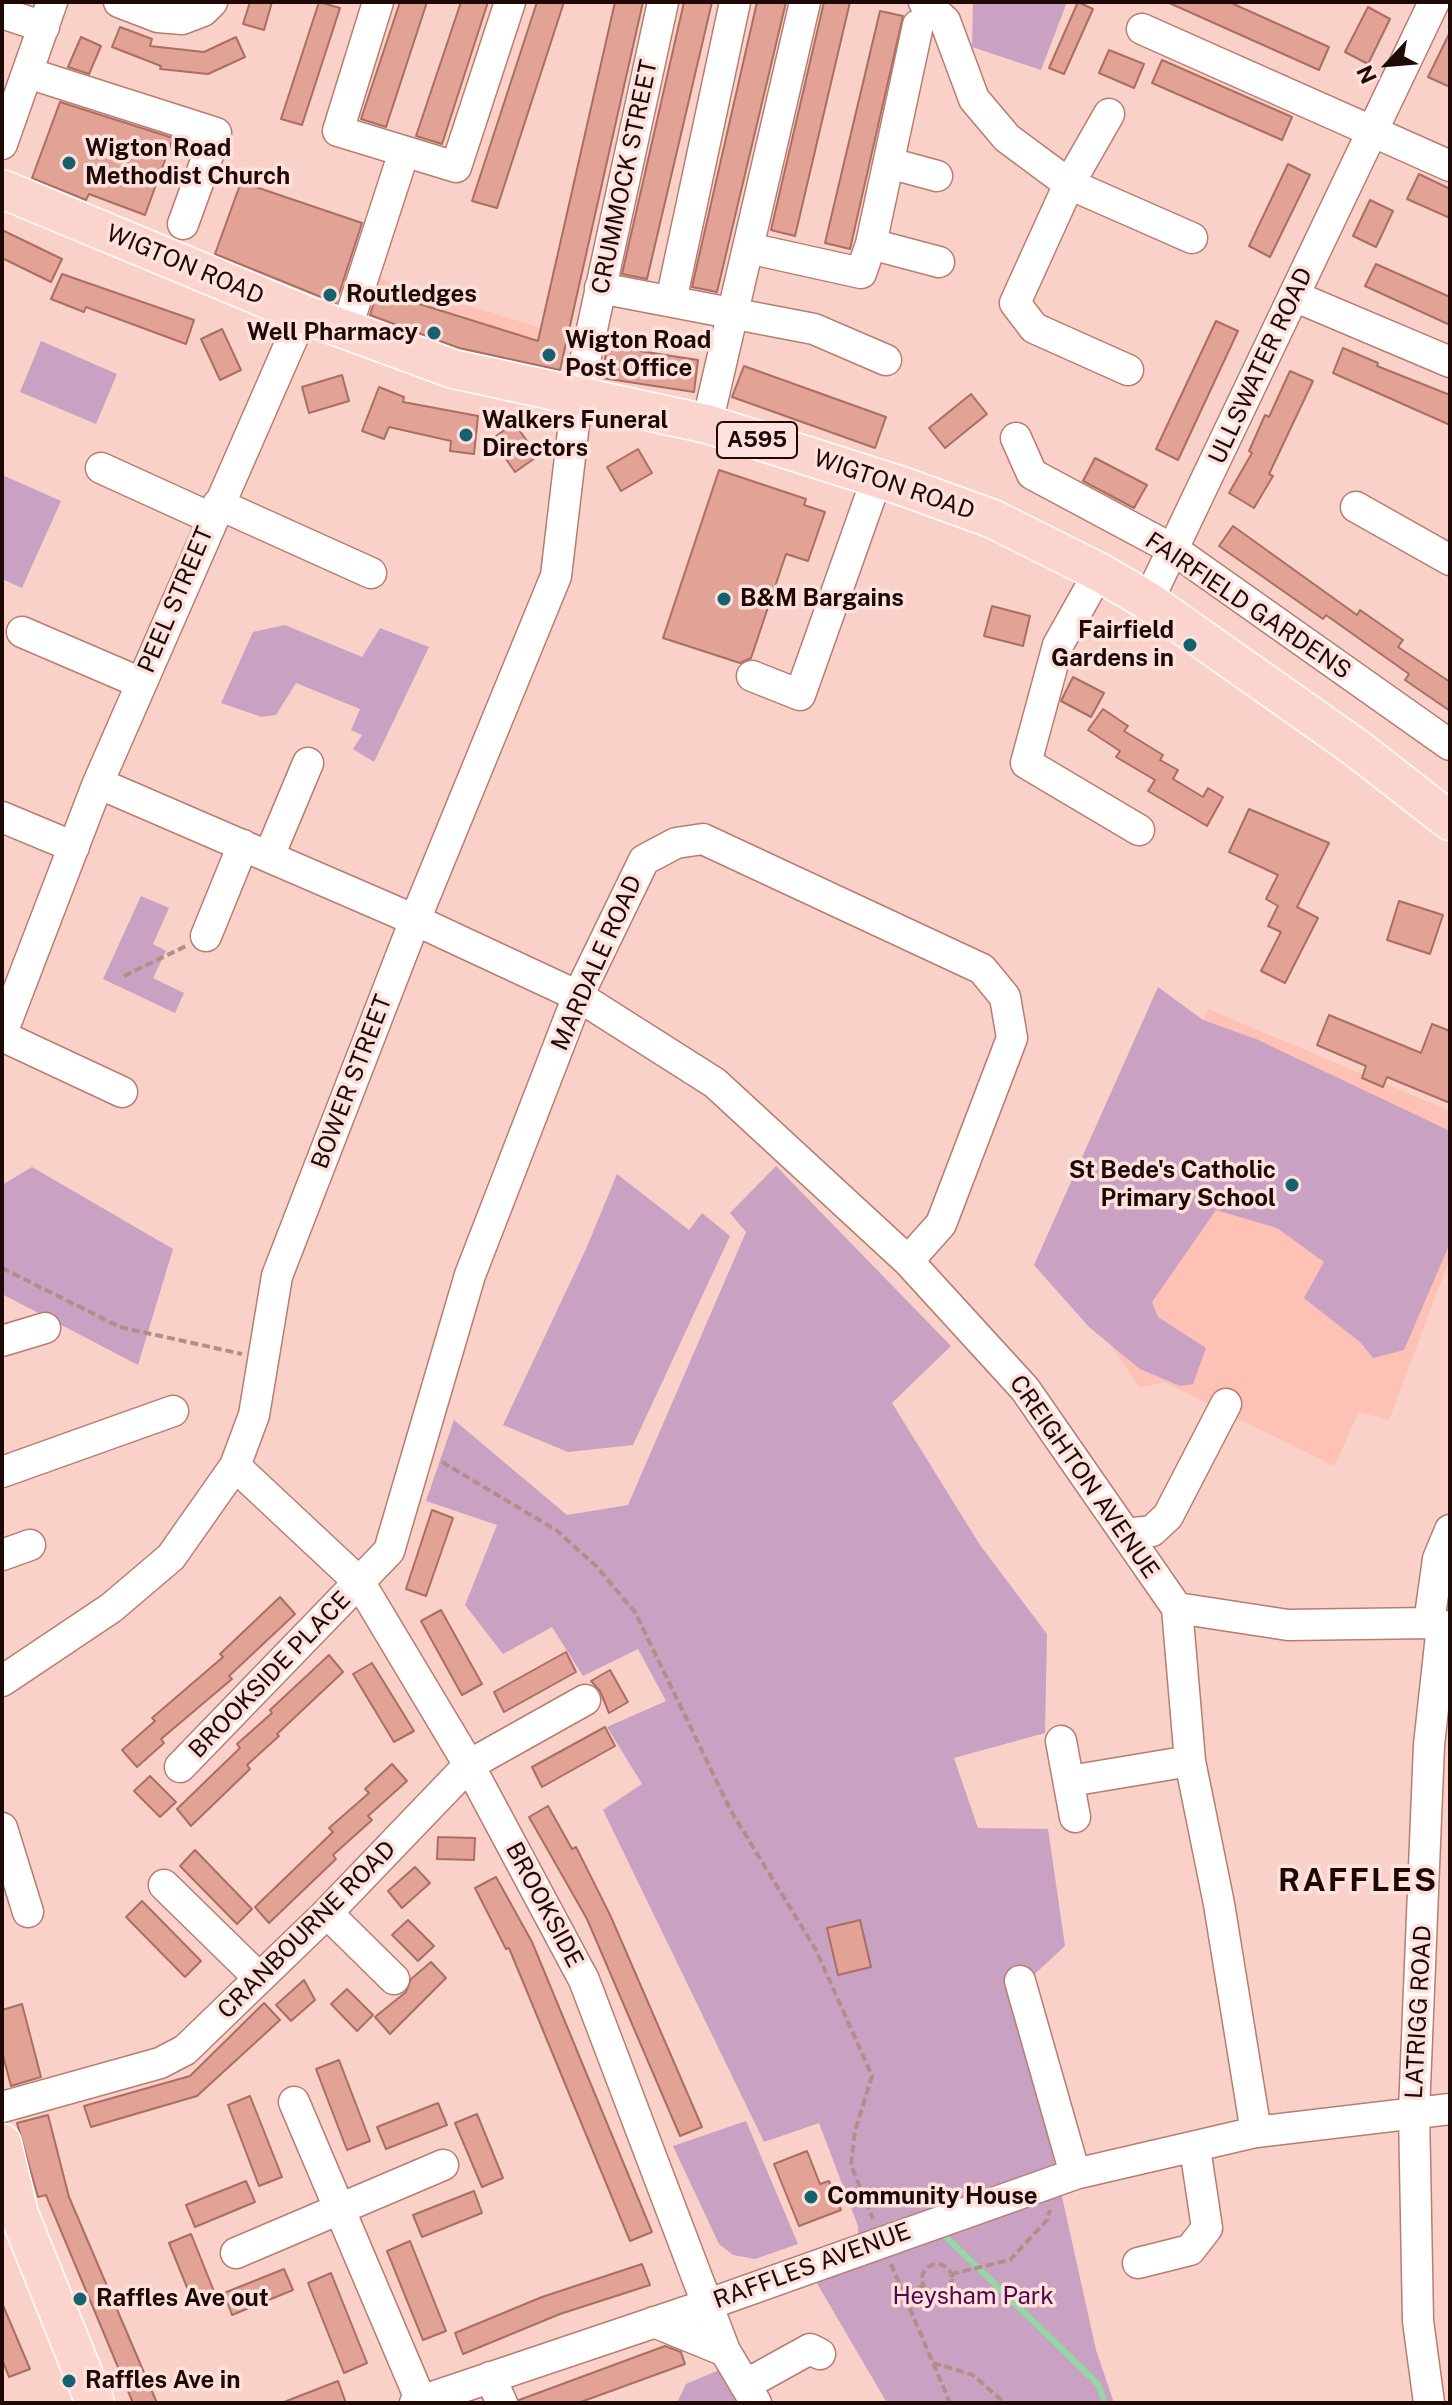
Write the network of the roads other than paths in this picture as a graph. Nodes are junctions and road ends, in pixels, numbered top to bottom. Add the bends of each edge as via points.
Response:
1 (119, 2) edge
2 (212, 2) edge
3 (378, 2) edge
4 (510, 2) edge
5 (663, 2) edge
6 (735, 2) edge
7 (805, 2) edge
8 (1434, 2) edge
9 (2, 13) edge
10 (921, 13) edge
11 (48, 14) edge
12 (1142, 29) dead end
13 (28, 73) junction
14 (1109, 114) dead end
15 (1372, 130) junction
16 (2, 144) edge
17 (404, 152) junction
18 (889, 163) junction
19 (1450, 166) edge
20 (937, 176) dead end
21 (1069, 184) junction
22 (2, 189) edge
23 (183, 224) dead end
24 (1192, 238) dead end
25 (871, 244) junction
26 (748, 248) junction
27 (939, 262) dead end
28 (600, 288) junction
29 (1294, 296) junction
30 (671, 301) junction
31 (732, 312) junction
32 (303, 314) junction
33 (346, 330) junction
34 (886, 360) dead end
35 (1450, 362) edge
36 (1128, 370) dead end
37 (577, 398) junction
38 (707, 424) junction
39 (1016, 438) dead end
40 (101, 468) dead end
41 (877, 478) junction
42 (1356, 507) dead end
43 (215, 511) junction
44 (1174, 550) junction
45 (1450, 560) edge
46 (1099, 572) junction
47 (371, 573) dead end
48 (1148, 601) junction
49 (22, 632) dead end
50 (752, 676) dead end
51 (141, 683) junction
52 (1450, 745) edge
53 (308, 763) dead end
54 (98, 783) junction
55 (2, 817) edge
56 (1450, 821) edge
57 (1139, 830) dead end
58 (74, 847) junction
59 (256, 850) junction
60 (415, 920) junction
61 (206, 936) road end
62 (578, 996) junction
63 (2, 1035) edge
64 (122, 1092) dead end
65 (908, 1261) junction
66 (45, 1328) dead end
67 (2, 1341) edge
68 (1226, 1404) dead end
69 (173, 1411) dead end
70 (235, 1466) junction
71 (2, 1472) edge
72 (1450, 1530) edge
73 (1126, 1534) junction
74 (30, 1545) dead end
75 (2, 1555) edge
76 (360, 1583) junction
77 (1177, 1608) junction
78 (1440, 1625) edge
79 (2, 1681) edge
80 (585, 1700) dead end
81 (1061, 1741) dead end
82 (1190, 1761) junction
83 (469, 1765) junction
84 (180, 1767) dead end
85 (1070, 1781) junction
86 (1075, 1817) dead end
87 (2, 1828) edge
88 (1438, 1836) edge
89 (164, 1885) dead end
90 (28, 1912) dead end
91 (327, 1913) junction
92 (259, 1978) junction
93 (394, 1979) dead end
94 (1020, 1981) dead end
95 (294, 2102) dead end
96 (2, 2107) edge
97 (1450, 2109) edge
98 (1414, 2111) junction
99 (1256, 2132) junction
100 (2, 2143) edge
101 (1195, 2148) junction
102 (443, 2165) dead end
103 (1075, 2174) junction
104 (340, 2207) junction
105 (236, 2253) dead end
106 (1138, 2263) dead end
107 (709, 2304) junction
108 (654, 2322) junction
109 (814, 2347) dead end
110 (725, 2351) junction
111 (496, 2390) edge
112 (750, 2394) edge
113 (89, 2401) edge
114 (418, 2402) edge
115 (1429, 2403) edge

1 - 2 street via 158,17 182,19
3 - 17 street via 338,131
4 - 17 street via 456,167
5 - 28 street, CRUMMOCK STREET
6 - 30 street
7 - 26 street
8 - 15 street, ULLSWATER ROAD
9 - 11 street
10 - 18 street
10 - 21 street via 945,21 974,99 1007,138
11 - 13 street
12 - 15 street
13 - 16 street
13 - 23 street via 216,133
14 - 21 street
15 - 19 street
15 - 29 street, ULLSWATER ROAD
17 - 33 street
18 - 20 street
18 - 25 street
21 - 24 street
21 - 36 street via 1015,303 1034,328
22 - 32 main road, WIGTON ROAD / A595
25 - 26 street via 861,273
25 - 27 street
26 - 31 street
28 - 30 street
28 - 37 street, CRUMMOCK STREET
29 - 35 street
29 - 44 street, ULLSWATER ROAD
30 - 31 street
31 - 34 street via 814,329
31 - 38 street
32 - 33 main road, WIGTON ROAD / A595
32 - 43 street, PEEL STREET
33 - 37 main road, WIGTON ROAD / A595 via 453,369
37 - 38 main road, WIGTON ROAD / A595
37 - 60 street, BOWER STREET via 556,576
38 - 41 main road, WIGTON ROAD / A595
39 - 44 street, FAIRFIELD GARDENS via 1032,474
40 - 43 street, PEEL STREET
41 - 46 main road, WIGTON ROAD / A595 via 993,519
41 - 50 street via 800,695
42 - 45 street
43 - 47 street, PEEL STREET
43 - 51 street, PEEL STREET
44 - 48 street, ULLSWATER ROAD
44 - 52 street, FAIRFIELD GARDENS
46 - 48 main road, WIGTON ROAD / A595
46 - 57 street via 1058,645 1026,763
48 - 56 main road, WIGTON ROAD / A595
49 - 51 street, PEEL STREET
51 - 54 street, PEEL STREET
53 - 59 street
54 - 58 street, PEEL STREET
54 - 59 street, CREIGHTON AVENUE
55 - 58 street
58 - 63 street, PEEL STREET
59 - 60 street, CREIGHTON AVENUE
59 - 61 street
60 - 62 street, CREIGHTON AVENUE
60 - 70 street, BOWER STREET via 277,1276 254,1415
62 - 65 street, CREIGHTON AVENUE via 715,1083
62 - 65 street, MARDALE ROAD via 644,860 676,843 703,839 982,969 1005,997 1012,1038 941,1224
62 - 76 street, MARDALE ROAD via 470,1275 389,1551
63 - 64 street, PEEL STREET
65 - 73 street, CREIGHTON AVENUE via 1025,1389
66 - 67 street
68 - 73 street via 1168,1516 1152,1531
69 - 71 street
70 - 76 street, BROOKSIDE
70 - 79 street, BOWER STREET via 171,1557 111,1608
72 - 78 street, LATRIGG ROAD via 1438,1559
73 - 77 street, CREIGHTON AVENUE
74 - 75 street
76 - 83 street, BROOKSIDE
76 - 84 street, BROOKSIDE PLACE
77 - 78 street via 1288,1625
77 - 82 street, CREIGHTON AVENUE
78 - 88 street, LATRIGG ROAD via 1429,1745
80 - 83 street, CRANBOURNE ROAD
81 - 85 street
82 - 85 street
82 - 99 street, CREIGHTON AVENUE
83 - 91 street, CRANBOURNE ROAD
83 - 107 street, BROOKSIDE via 584,1980
85 - 86 street
87 - 90 street
88 - 98 street, LATRIGG ROAD
89 - 92 street
91 - 92 street, CRANBOURNE ROAD
91 - 93 street
92 - 96 street, CRANBOURNE ROAD via 185,2050 160,2063
94 - 103 street
95 - 104 street
97 - 98 street, RAFFLES AVENUE
98 - 99 street, RAFFLES AVENUE
98 - 115 street, LATRIGG ROAD via 1418,2321
99 - 101 street, RAFFLES AVENUE
100 - 113 main road via 19,2214
101 - 103 street, RAFFLES AVENUE
101 - 106 street via 1207,2228 1190,2250
102 - 104 street
103 - 107 street, RAFFLES AVENUE
104 - 105 street
104 - 114 street
107 - 108 street, RAFFLES AVENUE
107 - 110 street, BROOKSIDE
108 - 110 street
108 - 111 street, RAFFLES AVENUE
109 - 112 street
110 - 112 street, BROOKSIDE
111 - 114 street, RAFFLES AVENUE

